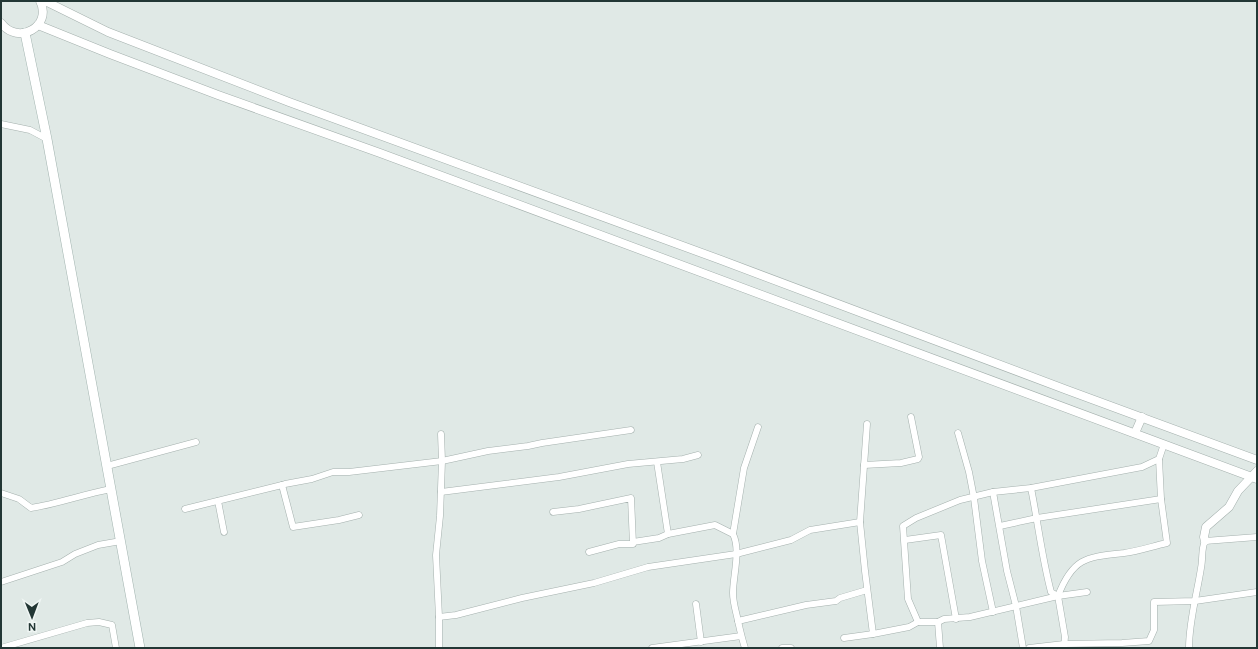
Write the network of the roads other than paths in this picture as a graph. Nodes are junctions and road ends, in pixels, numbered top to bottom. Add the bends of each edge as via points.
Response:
1 (40, 1) edge
2 (45, 1) edge
3 (1, 23) edge
4 (38, 25) junction
5 (25, 33) junction
6 (1, 124) edge
7 (47, 139) junction
8 (911, 417) dead end
9 (1142, 417) junction
10 (867, 424) dead end
11 (758, 427) dead end
12 (631, 430) dead end
13 (958, 433) dead end
14 (441, 434) dead end
15 (1135, 434) junction
16 (196, 442) dead end
17 (1164, 444) junction
18 (698, 455) dead end
19 (1159, 459) junction
20 (1257, 460) edge
21 (442, 461) junction
22 (657, 462) junction
23 (864, 465) junction
24 (107, 466) junction
25 (1255, 476) edge
26 (282, 486) junction
27 (1031, 488) junction
28 (111, 489) junction
29 (441, 492) junction
30 (993, 492) junction
31 (1, 493) edge
32 (974, 498) junction
33 (1161, 499) junction
34 (218, 501) junction
35 (185, 510) dead end
36 (553, 512) dead end
37 (359, 515) dead end
38 (1037, 518) junction
39 (860, 522) junction
40 (1000, 526) junction
41 (224, 532) dead end
42 (668, 534) junction
43 (733, 534) junction
44 (1257, 537) edge
45 (905, 540) junction
46 (1205, 540) junction
47 (121, 541) junction
48 (633, 542) junction
49 (589, 552) dead end
50 (736, 554) junction
51 (1, 582) edge
52 (868, 590) junction
53 (1088, 592) dead end
54 (1257, 592) edge
55 (1058, 596) junction
56 (1195, 601) junction
57 (696, 604) dead end
58 (1016, 606) junction
59 (993, 612) junction
60 (439, 617) junction
61 (956, 618) junction
62 (738, 621) junction
63 (918, 622) junction
64 (938, 622) junction
65 (873, 634) junction
66 (741, 636) junction
67 (844, 638) dead end
68 (701, 642) junction
69 (1064, 646) edge
70 (1, 648) edge
71 (116, 648) edge
72 (139, 648) edge
73 (439, 648) edge
74 (652, 648) edge
75 (745, 648) edge
76 (782, 648) edge
77 (791, 648) edge
78 (940, 648) edge
79 (1023, 648) edge
80 (1029, 648) edge
81 (1189, 648) edge

1 - 4 street via 43,11
2 - 9 street via 108,32 289,102
3 - 5 street via 10,32
4 - 5 street
4 - 15 street via 218,95
5 - 7 main road
6 - 7 street via 30,130
7 - 24 main road
8 - 23 street via 918,460
9 - 15 street
9 - 20 street
10 - 23 street
11 - 43 street via 744,468
12 - 21 street via 488,451
13 - 32 street
14 - 21 street
15 - 17 street
16 - 24 street
17 - 19 street
17 - 25 street
18 - 22 street
19 - 27 street via 1142,467
19 - 33 street
21 - 26 street via 333,472
21 - 29 street
22 - 29 street via 628,464 559,477
22 - 42 street
23 - 39 street
24 - 28 main road
25 - 46 street via 1238,491 1229,507 1206,527
26 - 34 street
26 - 37 street via 293,527
27 - 30 street
27 - 38 street
28 - 31 street via 31,508 19,499
28 - 47 main road
29 - 60 street via 436,555
30 - 32 street
30 - 40 street
32 - 45 street via 960,500 916,518 903,526
32 - 59 street via 982,561
33 - 38 street
33 - 55 street via 1167,543 1125,553 1099,555 1078,563 1064,580
34 - 35 street
34 - 41 street
36 - 48 street via 630,498
38 - 40 street
38 - 55 street via 1044,566 1051,592
39 - 50 street via 810,530 791,540
39 - 52 street
40 - 58 street
42 - 43 street via 715,525
42 - 48 street
43 - 50 street via 736,539
44 - 46 street
45 - 61 street via 941,536
45 - 63 street via 908,598
46 - 56 street
47 - 51 street via 98,545 74,554 62,562
47 - 72 main road
48 - 49 street
50 - 60 street via 648,567 594,583
50 - 62 street via 733,593
52 - 62 street via 836,601 806,605
52 - 65 street
53 - 55 street
54 - 56 street
55 - 58 street
55 - 69 street via 1065,637
56 - 69 street via 1154,602 1154,630 1149,641
56 - 81 street
57 - 68 street
58 - 59 street
58 - 79 street
59 - 61 street
60 - 73 street
61 - 64 street
62 - 66 street
63 - 64 street
63 - 65 street via 909,627
64 - 78 street
65 - 67 street
66 - 68 street
66 - 75 street
68 - 74 street
69 - 80 street
70 - 71 street via 87,622 99,622 112,625
76 - 77 street

